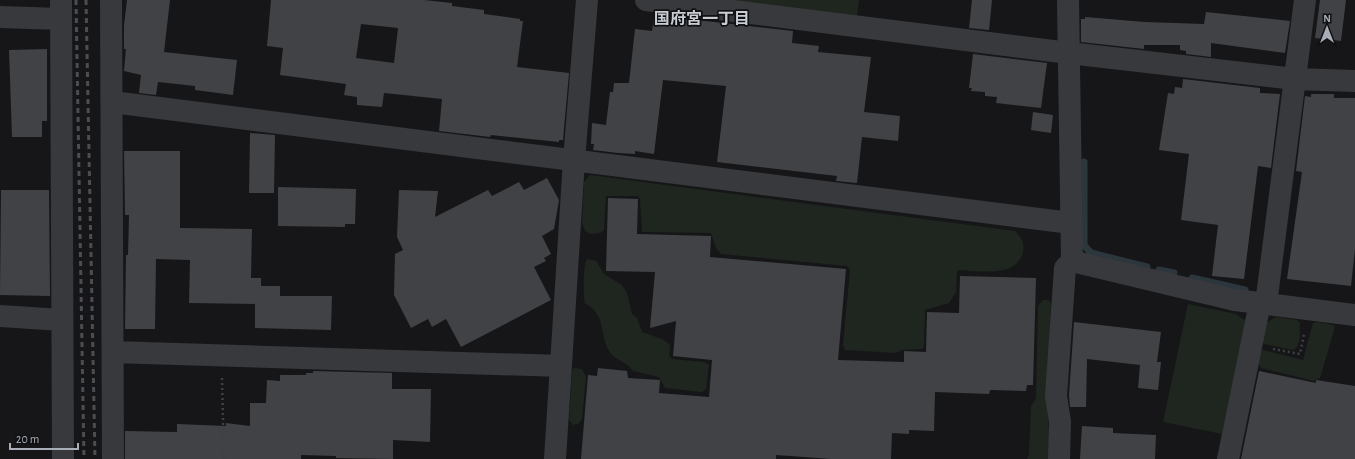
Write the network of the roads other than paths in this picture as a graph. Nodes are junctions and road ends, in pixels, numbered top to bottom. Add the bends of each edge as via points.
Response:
1 (111, 0) edge
2 (587, 0) edge
3 (646, 0) edge
4 (1068, 0) edge
5 (1304, 0) edge
6 (61, 9) edge
7 (0, 17) edge
8 (1069, 53) junction
9 (1294, 79) junction
10 (1355, 81) edge
11 (112, 102) junction
12 (574, 160) junction
13 (1071, 223) junction
14 (1072, 261) junction
15 (1263, 304) junction
16 (1355, 315) edge
17 (0, 316) edge
18 (62, 320) junction
19 (113, 352) junction
20 (561, 366) junction
21 (63, 459) edge
22 (114, 459) edge
23 (555, 459) edge
24 (1059, 459) edge
25 (1228, 459) edge

1 - 11 street
2 - 12 street
3 - 8 street
4 - 8 street
5 - 9 street
6 - 7 street
6 - 18 street
8 - 9 street
8 - 13 street
9 - 10 street
9 - 15 street
11 - 12 street
11 - 19 street
12 - 13 street
12 - 20 street
13 - 14 street
14 - 15 street via 1235,300
14 - 24 street via 1065,268 1056,396 1060,422
15 - 16 street
15 - 25 street
17 - 18 street
18 - 21 street
19 - 20 street
19 - 22 street
20 - 23 street

